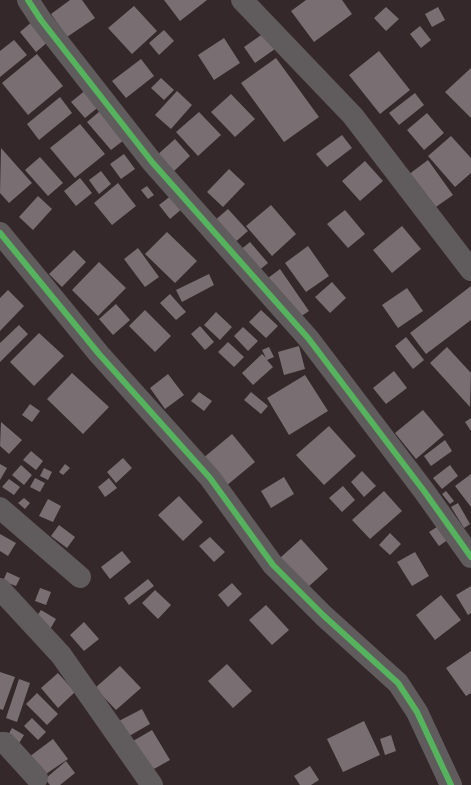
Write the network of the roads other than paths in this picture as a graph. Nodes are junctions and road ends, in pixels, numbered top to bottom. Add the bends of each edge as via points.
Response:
1 (28, 0) edge
2 (242, 0) edge
3 (0, 233) edge
4 (471, 270) edge
5 (0, 508) edge
6 (471, 557) edge
7 (80, 577) dead end
8 (0, 588) edge
9 (0, 743) edge
10 (37, 778) dead end
11 (152, 785) edge
12 (451, 785) edge

1 - 6 street via 152,162 308,338
2 - 4 street via 353,116
3 - 12 street via 99,354 210,478 273,565 324,616 398,683 417,712
5 - 7 street
8 - 11 street via 61,655
9 - 10 street via 5,744

